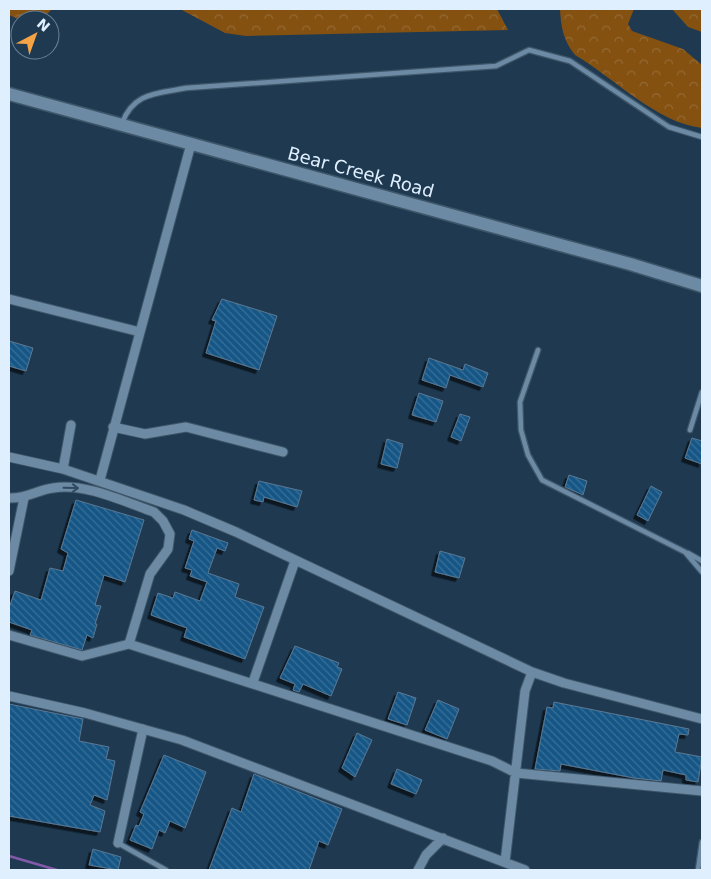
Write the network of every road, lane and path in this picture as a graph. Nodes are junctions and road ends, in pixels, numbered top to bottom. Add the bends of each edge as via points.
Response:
1 (9, 94) edge
2 (122, 124) junction
3 (702, 137) edge
4 (191, 144) junction
5 (702, 286) edge
6 (9, 298) edge
7 (140, 332) junction
8 (538, 350) dead end
9 (702, 392) edge
10 (71, 425) dead end
11 (113, 427) junction
12 (690, 430) dead end
13 (283, 452) dead end
14 (9, 457) edge
15 (64, 469) junction
16 (100, 480) junction
17 (9, 498) edge
18 (24, 498) junction
19 (685, 552) junction
20 (702, 560) edge
21 (295, 561) junction
22 (9, 571) edge
23 (702, 572) edge
24 (9, 635) edge
25 (129, 644) junction
26 (532, 672) junction
27 (253, 682) junction
28 (9, 696) edge
29 (702, 719) edge
30 (143, 729) junction
31 (516, 773) junction
32 (702, 791) edge
33 (443, 838) junction
34 (702, 842) edge
35 (118, 843) joint
36 (505, 862) junction
37 (166, 870) edge
38 (418, 870) edge
39 (525, 870) edge
40 (698, 870) edge

1 - 2 street, Bear Creek Road
2 - 3 lane via 127,109 142,97 186,88 496,66 529,50 570,61 669,127
2 - 4 street, Bear Creek Road
4 - 5 street, Bear Creek Road
4 - 7 street
6 - 7 street
7 - 11 street
8 - 19 lane via 520,402 521,430 528,455 542,480
9 - 12 lane
10 - 15 street
11 - 13 street via 145,434 186,427
11 - 16 street
14 - 15 street
15 - 16 street
16 - 21 street via 184,510
17 - 18 street
18 - 22 street
18 -> 25 street via 53,488 79,487 154,512 164,521 170,534 168,549 150,574
19 - 20 lane
19 - 23 lane
21 - 26 street
21 - 27 street
24 - 25 street via 82,656
25 - 27 street
26 - 29 street
26 - 31 street via 525,691
27 - 31 street via 492,761
28 - 30 street
30 - 33 street via 182,740
30 - 35 street
31 - 32 street
31 - 36 street
33 - 36 street
33 - 38 street via 426,854
34 - 40 lane
35 - 37 lane
36 - 39 street

